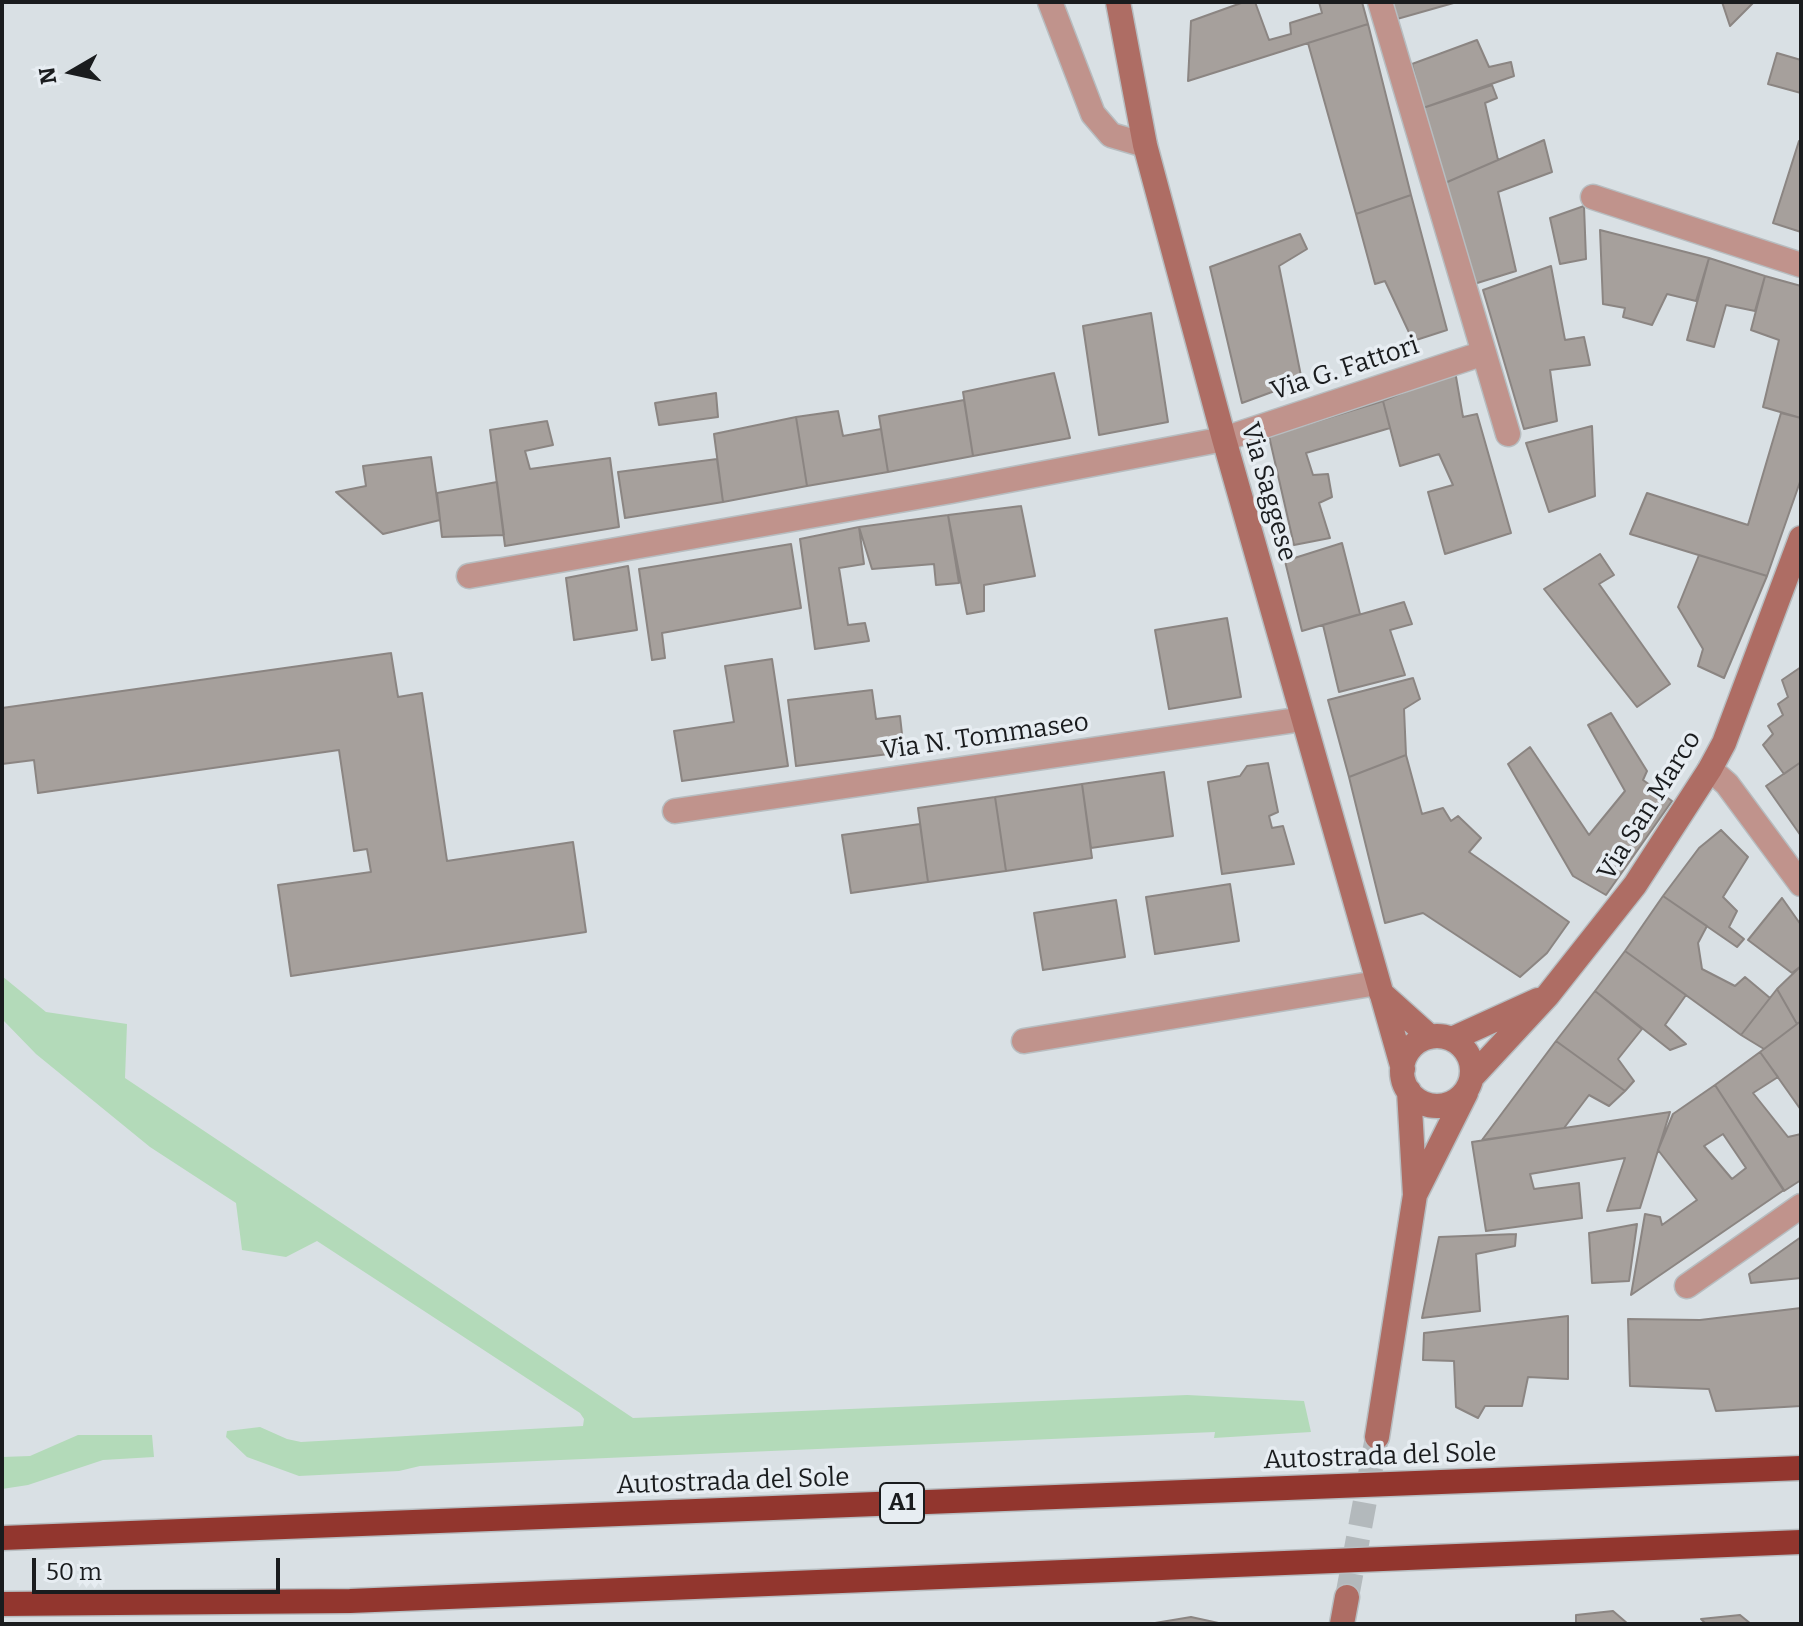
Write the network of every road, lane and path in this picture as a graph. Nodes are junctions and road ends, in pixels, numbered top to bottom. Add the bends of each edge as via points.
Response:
1 (1050, 2) edge
2 (1380, 2) edge
3 (1122, 3) edge
4 (1145, 145) junction
5 (1593, 197) dead end
6 (1801, 265) edge
7 (1484, 353) junction
8 (1508, 434) dead end
9 (1224, 439) junction
10 (1801, 538) edge
11 (469, 576) dead end
12 (1303, 719) junction
13 (1710, 769) junction
14 (675, 811) dead end
15 (1801, 884) edge
16 (1379, 988) junction
17 (1548, 995) junction
18 (1441, 1038) junction
19 (1024, 1041) dead end
20 (1406, 1080) junction
21 (1470, 1082) junction
22 (1415, 1195) junction
23 (1801, 1206) edge
24 (1687, 1286) dead end
25 (1377, 1437) tunnel mouth
26 (1801, 1468) edge
27 (2, 1538) edge
28 (1801, 1542) edge
29 (1347, 1597) tunnel mouth
30 (2, 1604) edge
31 (1342, 1624) edge

1 - 4 street via 1093,114 1111,135
2 - 7 street
3 - 4 main road, Via Saggese
4 - 9 main road, Via Saggese
5 - 6 street
7 - 8 street
7 - 9 street, Via G. Fattori
9 - 11 street, Via G. Fattori
9 - 12 main road, Via Saggese
10 - 13 main road, Via San Marco
12 - 14 street, Via N. Tommaseo
12 - 16 main road, Via Saggese
13 - 15 street via 1727,784
13 - 17 main road, Via San Marco via 1635,885
16 - 18 main road
16 - 19 street
16 - 20 main road, Via Saggese
17 - 18 main road, Via San Marco
17 - 21 main road, Via San Marco
18 - 20 main road via 1419,1041 1411,1049
18 - 21 main road via 1468,1054
20 - 21 main road via 1428,1105 1440,1106 1451,1104
20 - 22 main road, Via Saggese
21 - 22 main road
22 - 25 main road
23 - 24 street
26 - 27 highway, Autostrada del Sole / A1
28 - 30 highway via 350,1601
29 - 31 main road

